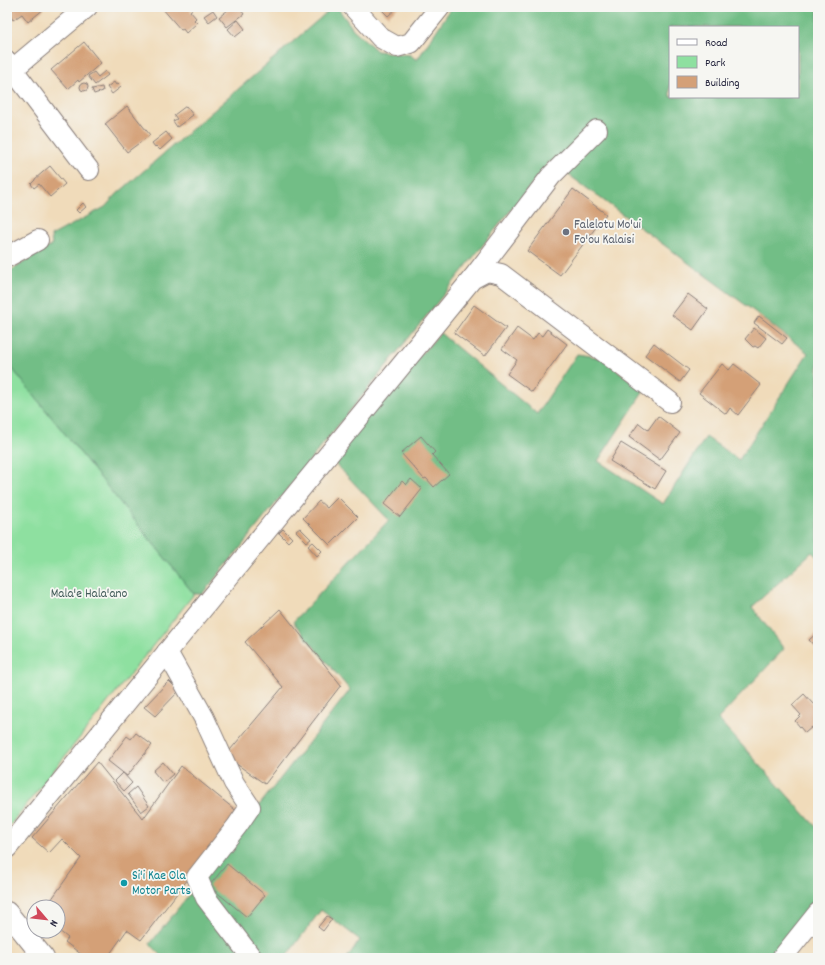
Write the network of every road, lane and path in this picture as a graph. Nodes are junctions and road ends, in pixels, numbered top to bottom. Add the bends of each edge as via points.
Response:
1 (86, 7) edge
2 (353, 7) edge
3 (440, 7) edge
4 (9, 68) edge
5 (598, 130) dead end
6 (89, 170) dead end
7 (38, 240) dead end
8 (7, 258) edge
9 (472, 279) junction
10 (670, 402) dead end
11 (167, 652) junction
12 (7, 848) edge
13 (7, 912) edge
14 (818, 913) edge
15 (44, 958) edge
16 (252, 958) edge
17 (782, 958) edge

1 - 4 street
2 - 3 street via 381,38 397,47 411,44
4 - 6 street
5 - 9 street via 551,176
7 - 8 street
9 - 10 street via 487,271 501,274
9 - 11 street
11 - 12 street
11 - 16 street via 204,718 234,783 250,808 197,877 206,898
13 - 15 street
14 - 17 street

